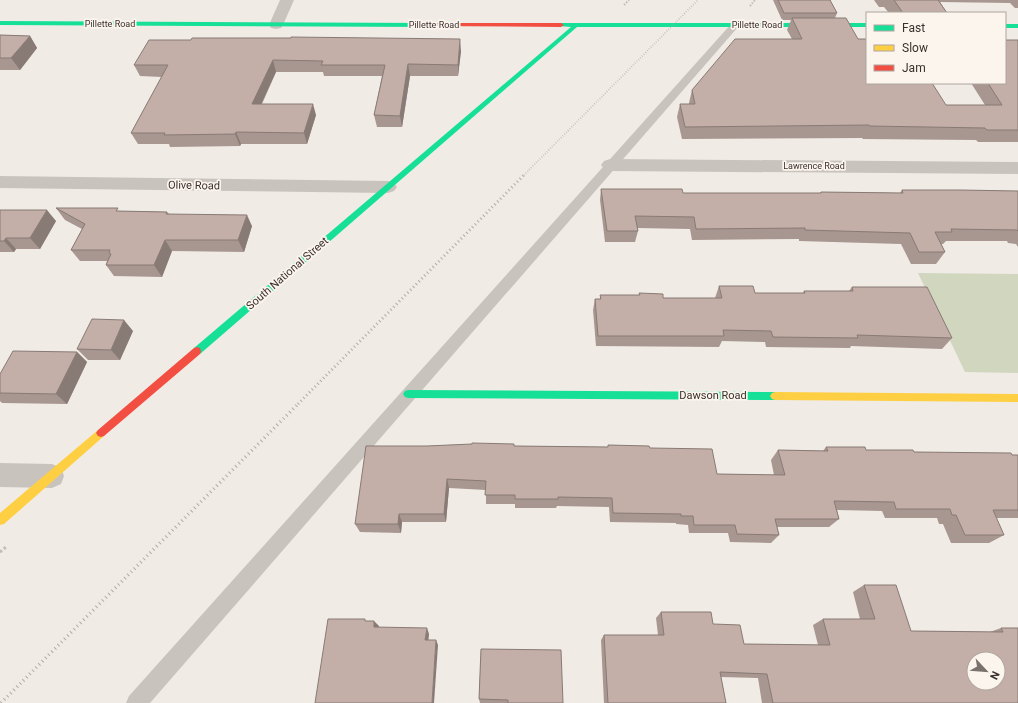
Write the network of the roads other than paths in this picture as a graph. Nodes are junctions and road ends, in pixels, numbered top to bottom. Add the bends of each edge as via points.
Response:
1 (286, 0) edge
2 (0, 23) edge
3 (276, 25) junction
4 (735, 25) junction
5 (866, 25) edge
6 (574, 26) junction
7 (1006, 26) edge
8 (1018, 26) edge
9 (610, 165) junction
10 (1018, 168) edge
11 (0, 182) edge
12 (388, 187) junction
13 (408, 394) junction
14 (1018, 398) edge
15 (0, 475) edge
16 (52, 476) junction
17 (0, 520) edge
18 (136, 703) edge

1 - 3 street
2 - 3 street, Pillette Road
3 - 6 street, Pillette Road
4 - 5 street, Pillette Road
4 - 6 street, Pillette Road
4 - 9 lane
6 - 12 street, South National Street
7 - 8 street
9 - 10 street, Lawrence Road
9 - 13 lane
11 - 12 street, Olive Road
12 - 16 street, South National Street
13 - 14 street, Dawson Road
13 - 18 lane
15 - 16 street
16 - 17 street, South National Street

